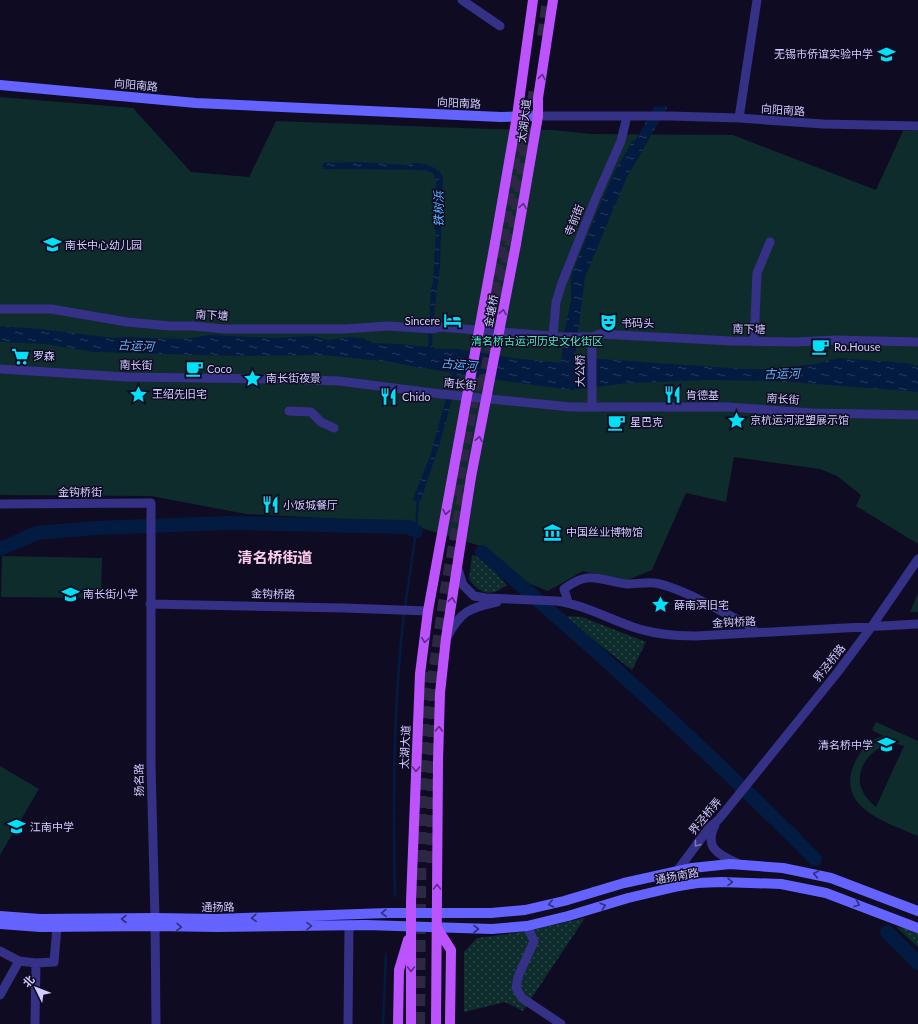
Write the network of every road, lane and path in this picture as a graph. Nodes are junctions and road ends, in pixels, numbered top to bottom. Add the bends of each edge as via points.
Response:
1 (462, 0) edge
2 (533, 0) edge
3 (553, 0) edge
4 (758, 0) edge
5 (500, 26) dead end
6 (0, 85) edge
7 (517, 116) junction
8 (538, 116) junction
9 (630, 117) junction
10 (739, 118) junction
11 (918, 126) edge
12 (770, 242) dead end
13 (516, 244) joint
14 (0, 308) edge
15 (557, 336) junction
16 (592, 337) junction
17 (754, 342) junction
18 (918, 342) edge
19 (0, 369) edge
20 (592, 407) junction
21 (289, 411) dead end
22 (918, 415) edge
23 (334, 428) dead end
24 (0, 504) edge
25 (151, 512) joint
26 (918, 560) edge
27 (457, 566) junction
28 (510, 598) junction
29 (568, 602) junction
30 (150, 604) junction
31 (428, 611) junction
32 (918, 624) edge
33 (872, 626) junction
34 (755, 633) junction
35 (446, 638) junction
36 (752, 777) joint
37 (719, 819) junction
38 (741, 865) junction
39 (677, 871) junction
40 (918, 911) edge
41 (411, 913) junction
42 (437, 913) junction
43 (0, 916) edge
44 (155, 922) junction
45 (0, 924) edge
46 (349, 925) junction
47 (411, 926) junction
48 (527, 926) junction
49 (57, 927) junction
50 (437, 928) junction
51 (918, 928) edge
52 (0, 951) edge
53 (19, 961) junction
54 (36, 963) junction
55 (0, 995) edge
56 (35, 1024) edge
57 (156, 1024) edge
58 (348, 1024) edge
59 (398, 1024) edge
60 (410, 1024) edge
61 (436, 1024) edge
62 (450, 1024) edge
63 (560, 1024) edge

1 - 5 street
2 - 7 main road, 太湖大道
8 -> 3 main road, 太湖大道 via 538,98
4 - 10 street
6 - 7 main road, 向阳南路 via 204,104
7 - 8 main road, 向阳南路
7 -> 31 main road, 太湖大道, bridge
8 - 9 street, 向阳南路
13 -> 8 main road, 太湖大道
9 - 10 street, 向阳南路
9 - 15 street, 寺前街 via 562,282 556,302
10 - 11 street, 向阳南路 via 823,124
12 - 17 street via 757,273
27 -> 13 main road, 金塘桥, bridge via 471,478
14 - 15 street, 南下塘 via 51,309 127,322 224,329 441,327
15 - 16 street, 南下塘
16 - 17 street, 南下塘 via 600,334
16 - 20 street, 大公桥
17 - 18 street, 南下塘
19 - 20 street, 南长街 via 126,378 339,381 441,394
20 - 22 street, 南长街 via 728,407 813,413
21 - 23 street via 311,412 321,422
24 - 25 street, 金钩桥街 via 151,503
25 - 30 street, 扬名路
26 - 33 street, 界泾桥路
27 - 28 street via 463,585 474,596
35 -> 27 main road
28 - 29 street, 金钩桥路
28 - 35 street via 476,607 464,614 455,622
29 - 34 street, 金钩桥路 via 633,627 676,636
29 - 34 street via 564,589 583,578 592,577 627,584 653,583 671,587 706,603 752,627
30 - 31 street, 金钩桥路
30 - 44 street, 扬名路
31 -> 41 main road, 太湖大道 via 420,674
32 - 33 street, 金钩桥路
33 - 34 street, 金钩桥路
33 - 36 street, 界泾桥路
42 -> 35 main road via 440,708
36 - 37 street, 界泾桥弄
37 - 38 street via 711,834 711,843 725,858
37 -> 39 street, 界泾桥弄 via 709,828
38 - 39 main road, 通扬南路 via 705,866
40 -> 38 main road, 通扬南路 via 831,878 783,868
39 -> 42 main road, 通扬南路 via 525,910
41 - 42 main road, 通扬路
41 -> 44 main road, 通扬路
41 - 47 main road, 太湖大道
42 - 50 main road
44 -> 43 main road, 通扬路
44 -> 46 main road, 通扬路 via 217,927
44 - 49 main road, 通扬路
44 - 57 street, 扬名路
45 - 49 main road, 通扬路
46 - 47 main road, 通扬路
46 - 58 street
47 - 50 main road, 通扬路
47 - 59 main road via 399,970
47 -> 60 main road, 太湖大道
50 -> 48 main road, 通扬南路 via 492,929
48 -> 51 main road, 通扬南路 via 679,886 721,882 781,884 826,893
48 - 63 street via 534,941 518,977 516,988 522,998
49 - 54 street via 54,962
50 - 61 main road
50 - 62 main road via 451,950
52 - 53 street
53 - 54 street
53 - 55 street
54 - 56 street

